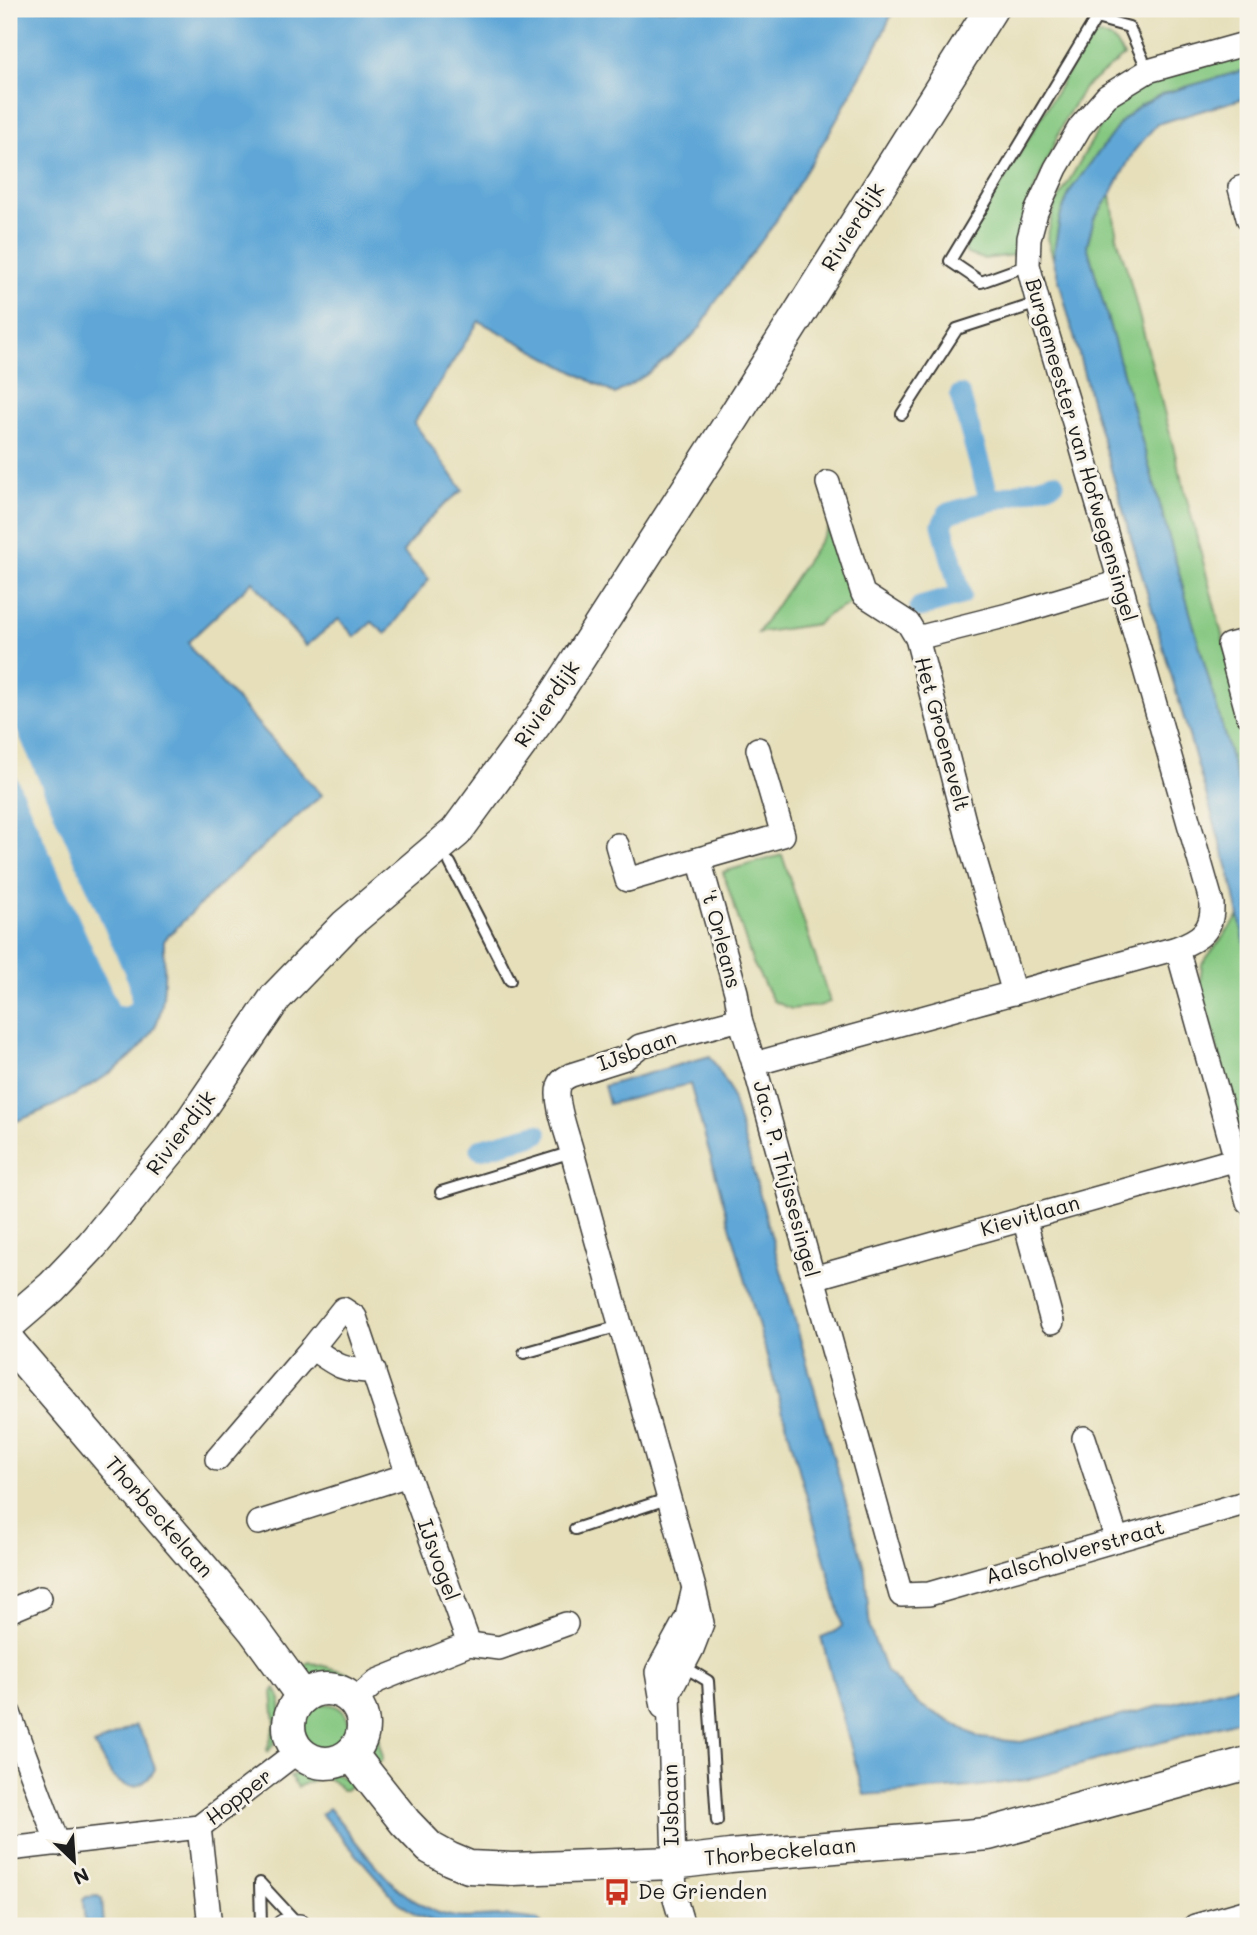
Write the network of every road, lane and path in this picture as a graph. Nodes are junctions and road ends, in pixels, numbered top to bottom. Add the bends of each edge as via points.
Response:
1 (991, 9) edge
2 (1248, 43) edge
3 (1148, 71) junction
4 (1248, 186) edge
5 (1248, 218) edge
6 (1028, 265) junction
7 (1038, 303) junction
8 (902, 414) dead end
9 (828, 484) dead end
10 (1120, 582) junction
11 (917, 638) junction
12 (1248, 640) edge
13 (1248, 715) edge
14 (758, 749) dead end
15 (617, 845) dead end
16 (699, 859) junction
17 (450, 863) dead end
18 (1177, 948) junction
19 (510, 980) dead end
20 (1014, 993) junction
21 (740, 1019) junction
22 (754, 1064) junction
23 (572, 1152) junction
24 (1242, 1157) edge
25 (441, 1192) dead end
26 (1248, 1202) edge
27 (1024, 1218) junction
28 (813, 1278) junction
29 (1052, 1322) dead end
30 (9, 1324) edge
31 (620, 1326) junction
32 (9, 1342) edge
33 (312, 1348) junction
34 (524, 1353) dead end
35 (374, 1371) junction
36 (1084, 1438) dead end
37 (217, 1459) dead end
38 (408, 1475) junction
39 (670, 1498) junction
40 (1248, 1502) edge
41 (258, 1523) dead end
42 (575, 1529) dead end
43 (1117, 1540) junction
44 (901, 1595) joint
45 (40, 1598) dead end
46 (9, 1611) edge
47 (566, 1624) dead end
48 (469, 1644) junction
49 (675, 1660) junction
50 (303, 1697) junction
51 (354, 1702) junction
52 (9, 1713) edge
53 (298, 1751) junction
54 (351, 1754) junction
55 (1248, 1763) edge
56 (717, 1821) dead end
57 (199, 1828) junction
58 (58, 1844) junction
59 (9, 1849) edge
60 (673, 1863) junction
61 (1248, 1911) edge
62 (210, 1926) edge
63 (261, 1926) edge
64 (284, 1926) edge
65 (299, 1926) edge
66 (683, 1926) edge
67 (1195, 1926) edge

1 - 30 street, Rivierdijk via 562,685 456,832 346,925 276,997 172,1149 92,1245
2 - 3 street, Burgemeester van Hofwegensingel
3 - 6 street, Burgemeester van Hofwegensingel via 1107,96 1080,127 1035,212
3 - 6 lane via 1129,27 1096,18 950,261 981,282
4 - 5 street via 1240,188
6 - 7 street, Burgemeester van Hofwegensingel
7 - 8 lane via 957,329
7 - 10 street, Burgemeester van Hofwegensingel
9 - 11 street via 863,594 908,623
10 - 11 street, Het Groenevelt
10 - 18 street, Burgemeester van Hofwegensingel via 1212,904 1212,919 1205,933
11 - 20 street, Het Groenevelt
12 - 13 street via 1229,645
14 - 16 street via 783,835
15 - 16 street via 627,880
16 - 21 street, 't Orleans
17 - 19 lane
18 - 20 street, Jac. P. Thijssesingel
18 - 24 street
20 - 22 street, Jac. P. Thijssesingel
21 - 22 street
21 - 23 street, IJsbaan via 639,1046 625,1058 563,1079 558,1097
22 - 28 street, Jac. P. Thijssesingel
23 - 25 lane
23 - 31 street, IJsbaan
24 - 26 street
24 - 27 street, Kievitlaan
27 - 28 street, Kievitlaan
27 - 29 street
28 - 44 street, Jac. P. Thijssesingel
31 - 34 lane
31 - 39 street, IJsbaan
32 - 50 street, Thorbeckelaan via 217,1585
33 - 35 street via 337,1366
33 - 35 street, IJsvogel via 343,1308 355,1317
33 - 37 street, IJsvogel
35 - 38 street, IJsvogel
36 - 43 street
38 - 41 street
38 - 48 street, IJsvogel
39 - 42 lane
39 - 49 street, IJsbaan via 694,1588
40 - 43 street, Aalscholverstraat
43 - 44 street, Aalscholverstraat via 929,1594
45 - 46 street
47 - 48 street via 499,1648
48 - 51 street via 377,1681
49 - 56 lane via 708,1681
49 - 60 street, IJsbaan via 657,1672 670,1748
50 - 51 street via 329,1689
50 - 53 street via 289,1723
51 - 54 street via 363,1724 360,1741
52 - 58 street
53 - 54 street via 309,1760 324,1763
53 - 57 street, Hopper
54 - 60 street, Thorbeckelaan via 430,1847 469,1867
55 - 60 street, Thorbeckelaan via 988,1834
57 - 58 street, Hopper
57 - 62 street
58 - 59 street, Hopper
60 - 66 street, IJsbaan via 675,1899
61 - 67 street
63 - 65 lane via 260,1883
64 - 65 street

